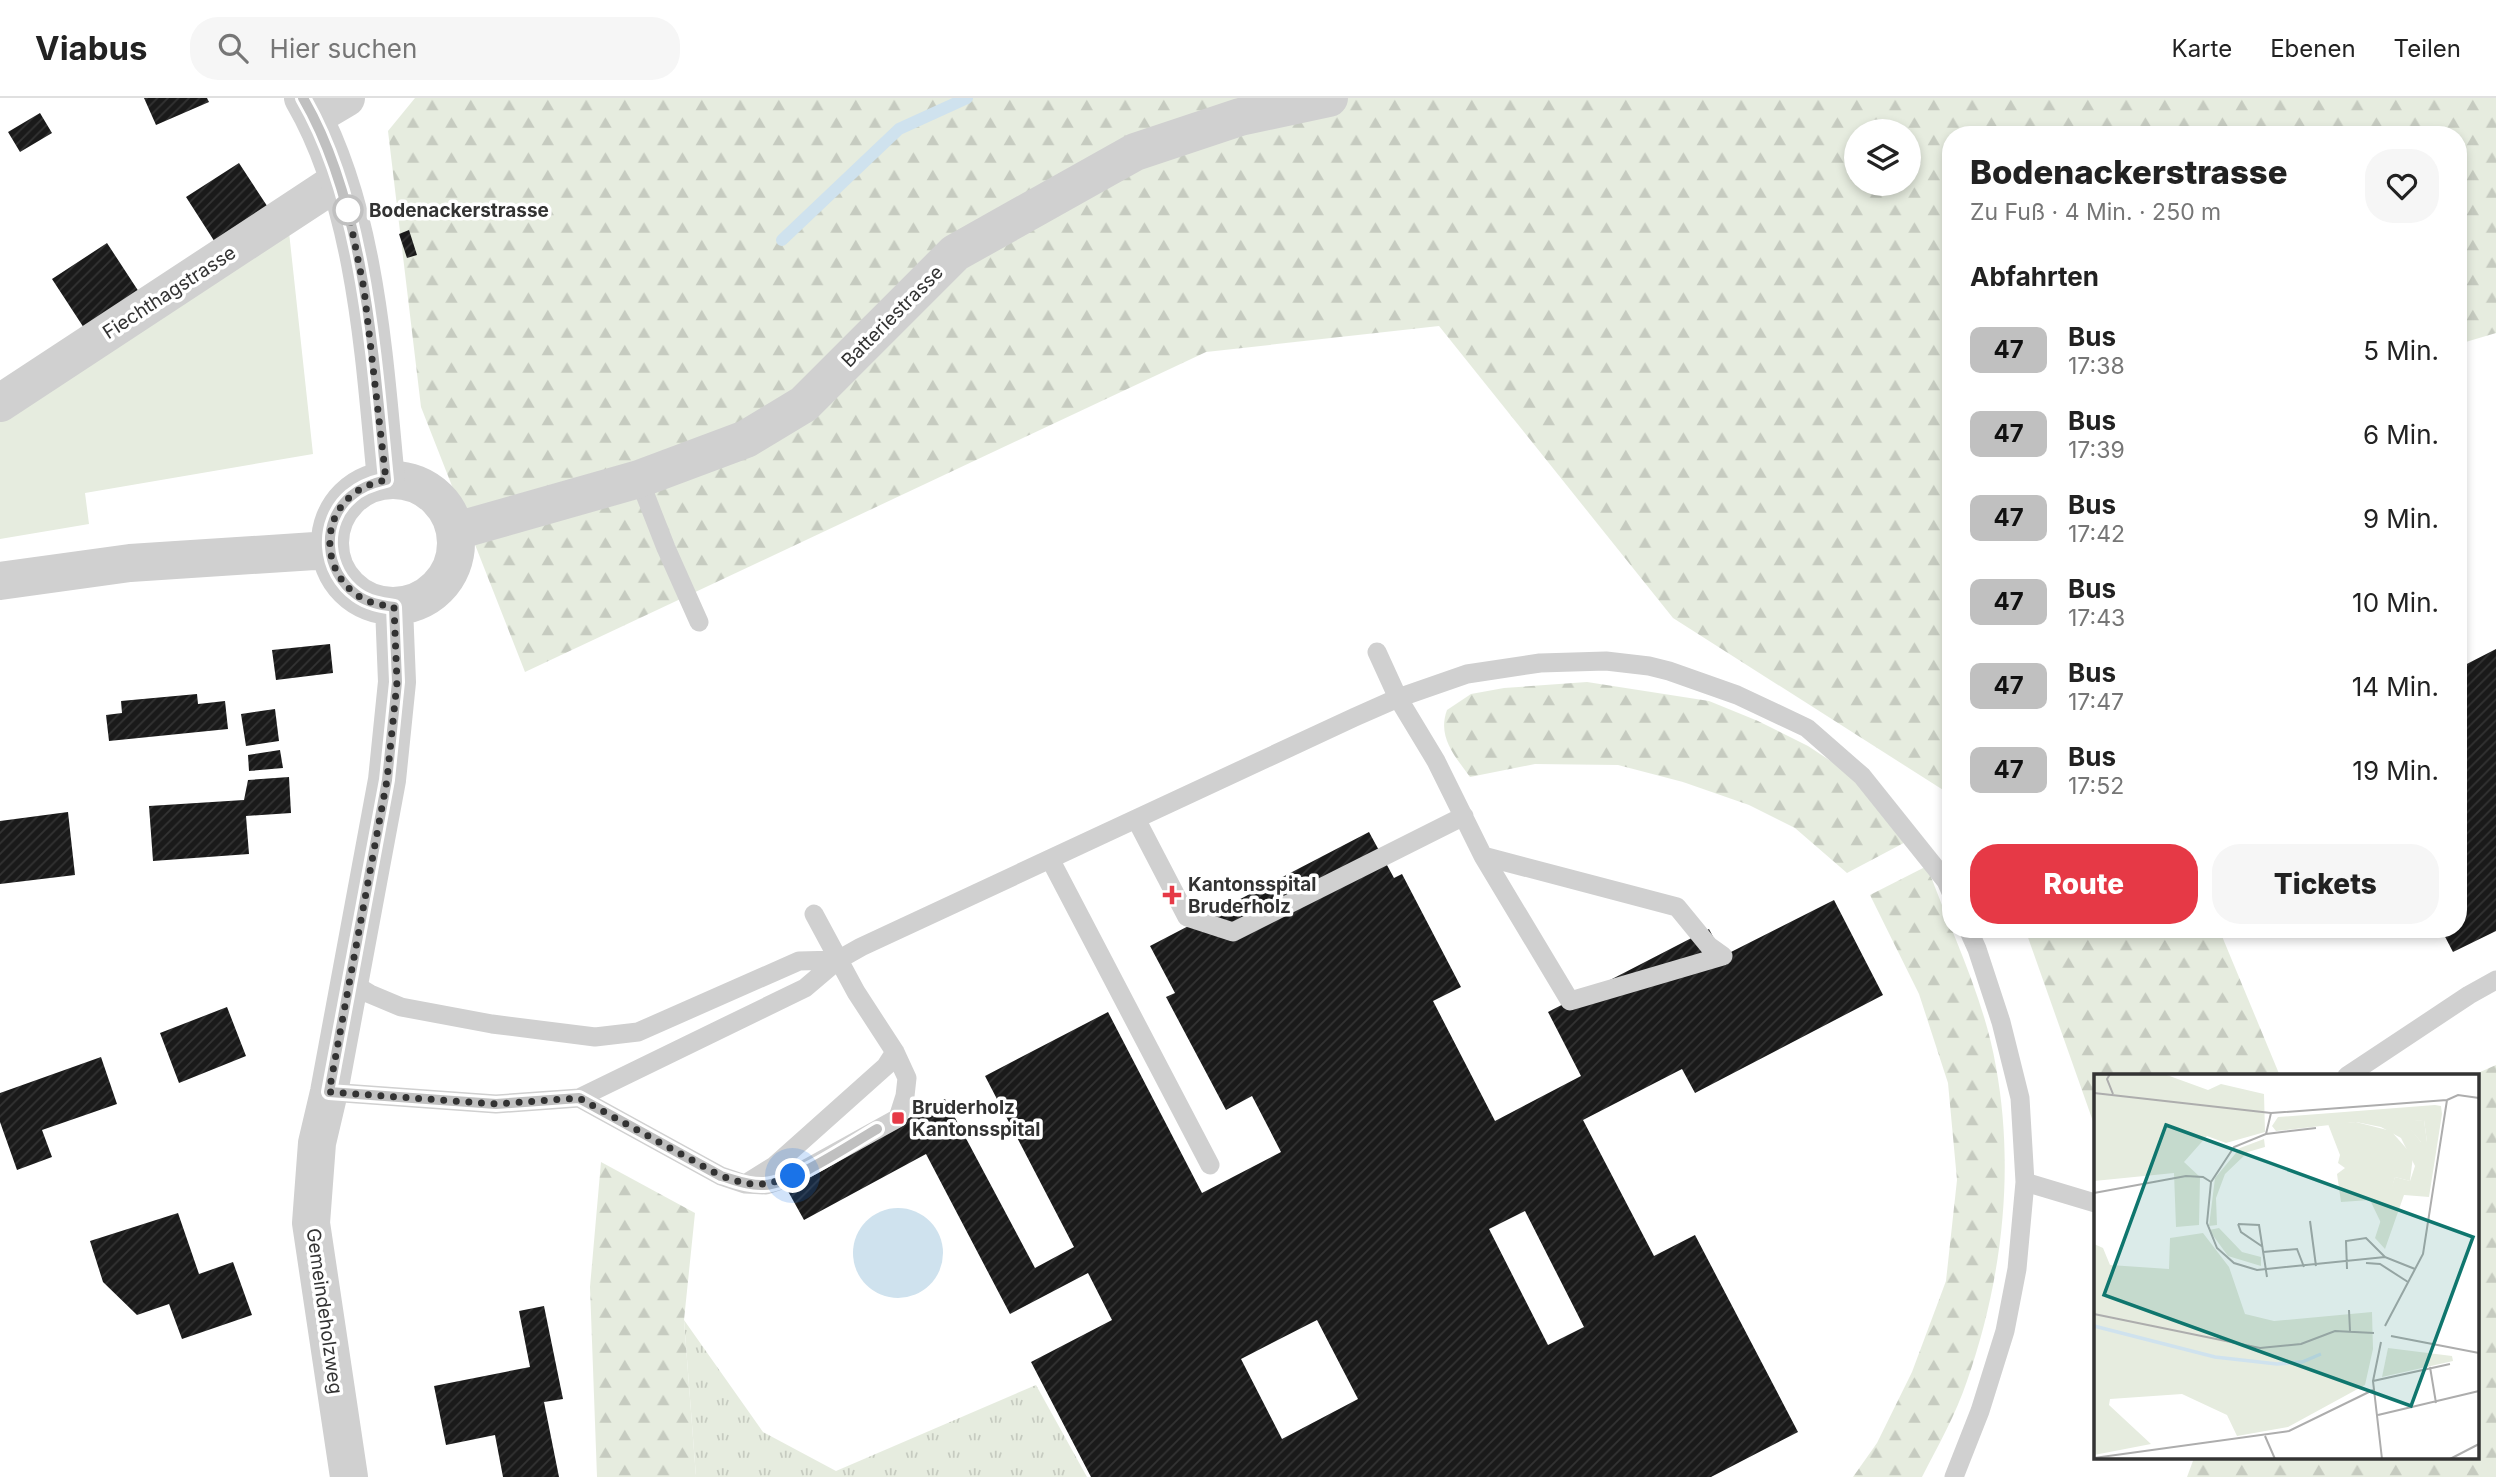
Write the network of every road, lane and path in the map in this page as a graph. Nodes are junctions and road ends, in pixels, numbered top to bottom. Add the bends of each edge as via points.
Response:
1 (1329, 98) edge
2 (321, 104) edge
3 (338, 181) junction
4 (0, 403) edge
5 (639, 479) junction
6 (386, 480) junction
7 (456, 531) junction
8 (330, 550) junction
9 (0, 581) edge
10 (394, 607) junction
11 (699, 622) dead end
12 (1377, 652) dead end
13 (1398, 698) junction
14 (1464, 816) junction
15 (1136, 819) junction
16 (1483, 856) junction
17 (1050, 859) junction
18 (1942, 876) edge
19 (814, 914) dead end
20 (1972, 938) edge
21 (838, 960) junction
22 (2496, 980) edge
23 (349, 982) junction
24 (895, 1052) junction
25 (2350, 1074) edge
26 (329, 1092) junction
27 (579, 1098) junction
28 (1210, 1164) dead end
29 (2025, 1182) junction
30 (746, 1184) junction
31 (2094, 1203) edge
32 (349, 1477) edge
33 (1954, 1477) edge

1 - 5 street, Batteriestrasse via 1240,117 1135,152 955,253 804,404 746,439
2 - 3 street
3 - 4 street, Fiechthagstrasse
3 - 6 street via 364,289
5 - 7 street, Batteriestrasse
5 - 11 lane
6 - 7 street via 423,487 449,513
6 - 8 street via 350,496 331,530
7 - 10 street via 456,553 449,574 425,597
8 - 9 street via 130,563
8 - 10 street via 344,583 358,596
10 - 23 street, Gemeindeholzweg via 397,682 387,780
12 - 13 lane
13 - 14 lane
13 - 15 lane
13 - 18 lane via 1466,674 1541,663 1606,661 1649,666 1737,695 1807,728 1862,776
14 - 15 lane via 1233,932 1187,916
14 - 16 lane
15 - 17 lane
16 - 16 lane via 1570,1001 1723,956 1677,907
17 - 21 lane
17 - 28 lane
19 - 21 lane
20 - 29 lane via 2001,1022 2020,1098
21 - 23 lane via 799,961 638,1032 595,1037 401,1007
21 - 24 lane
21 - 27 lane via 805,988
22 - 25 lane
23 - 26 street, Gemeindeholzweg
24 - 30 lane via 886,1066 774,1166
24 - 30 lane via 907,1078 898,1118 793,1176 766,1185
26 - 27 lane via 496,1104
26 - 32 street, Gemeindeholzweg via 317,1143 311,1223
27 - 30 lane via 721,1176
29 - 31 lane
29 - 33 lane via 2006,1331

